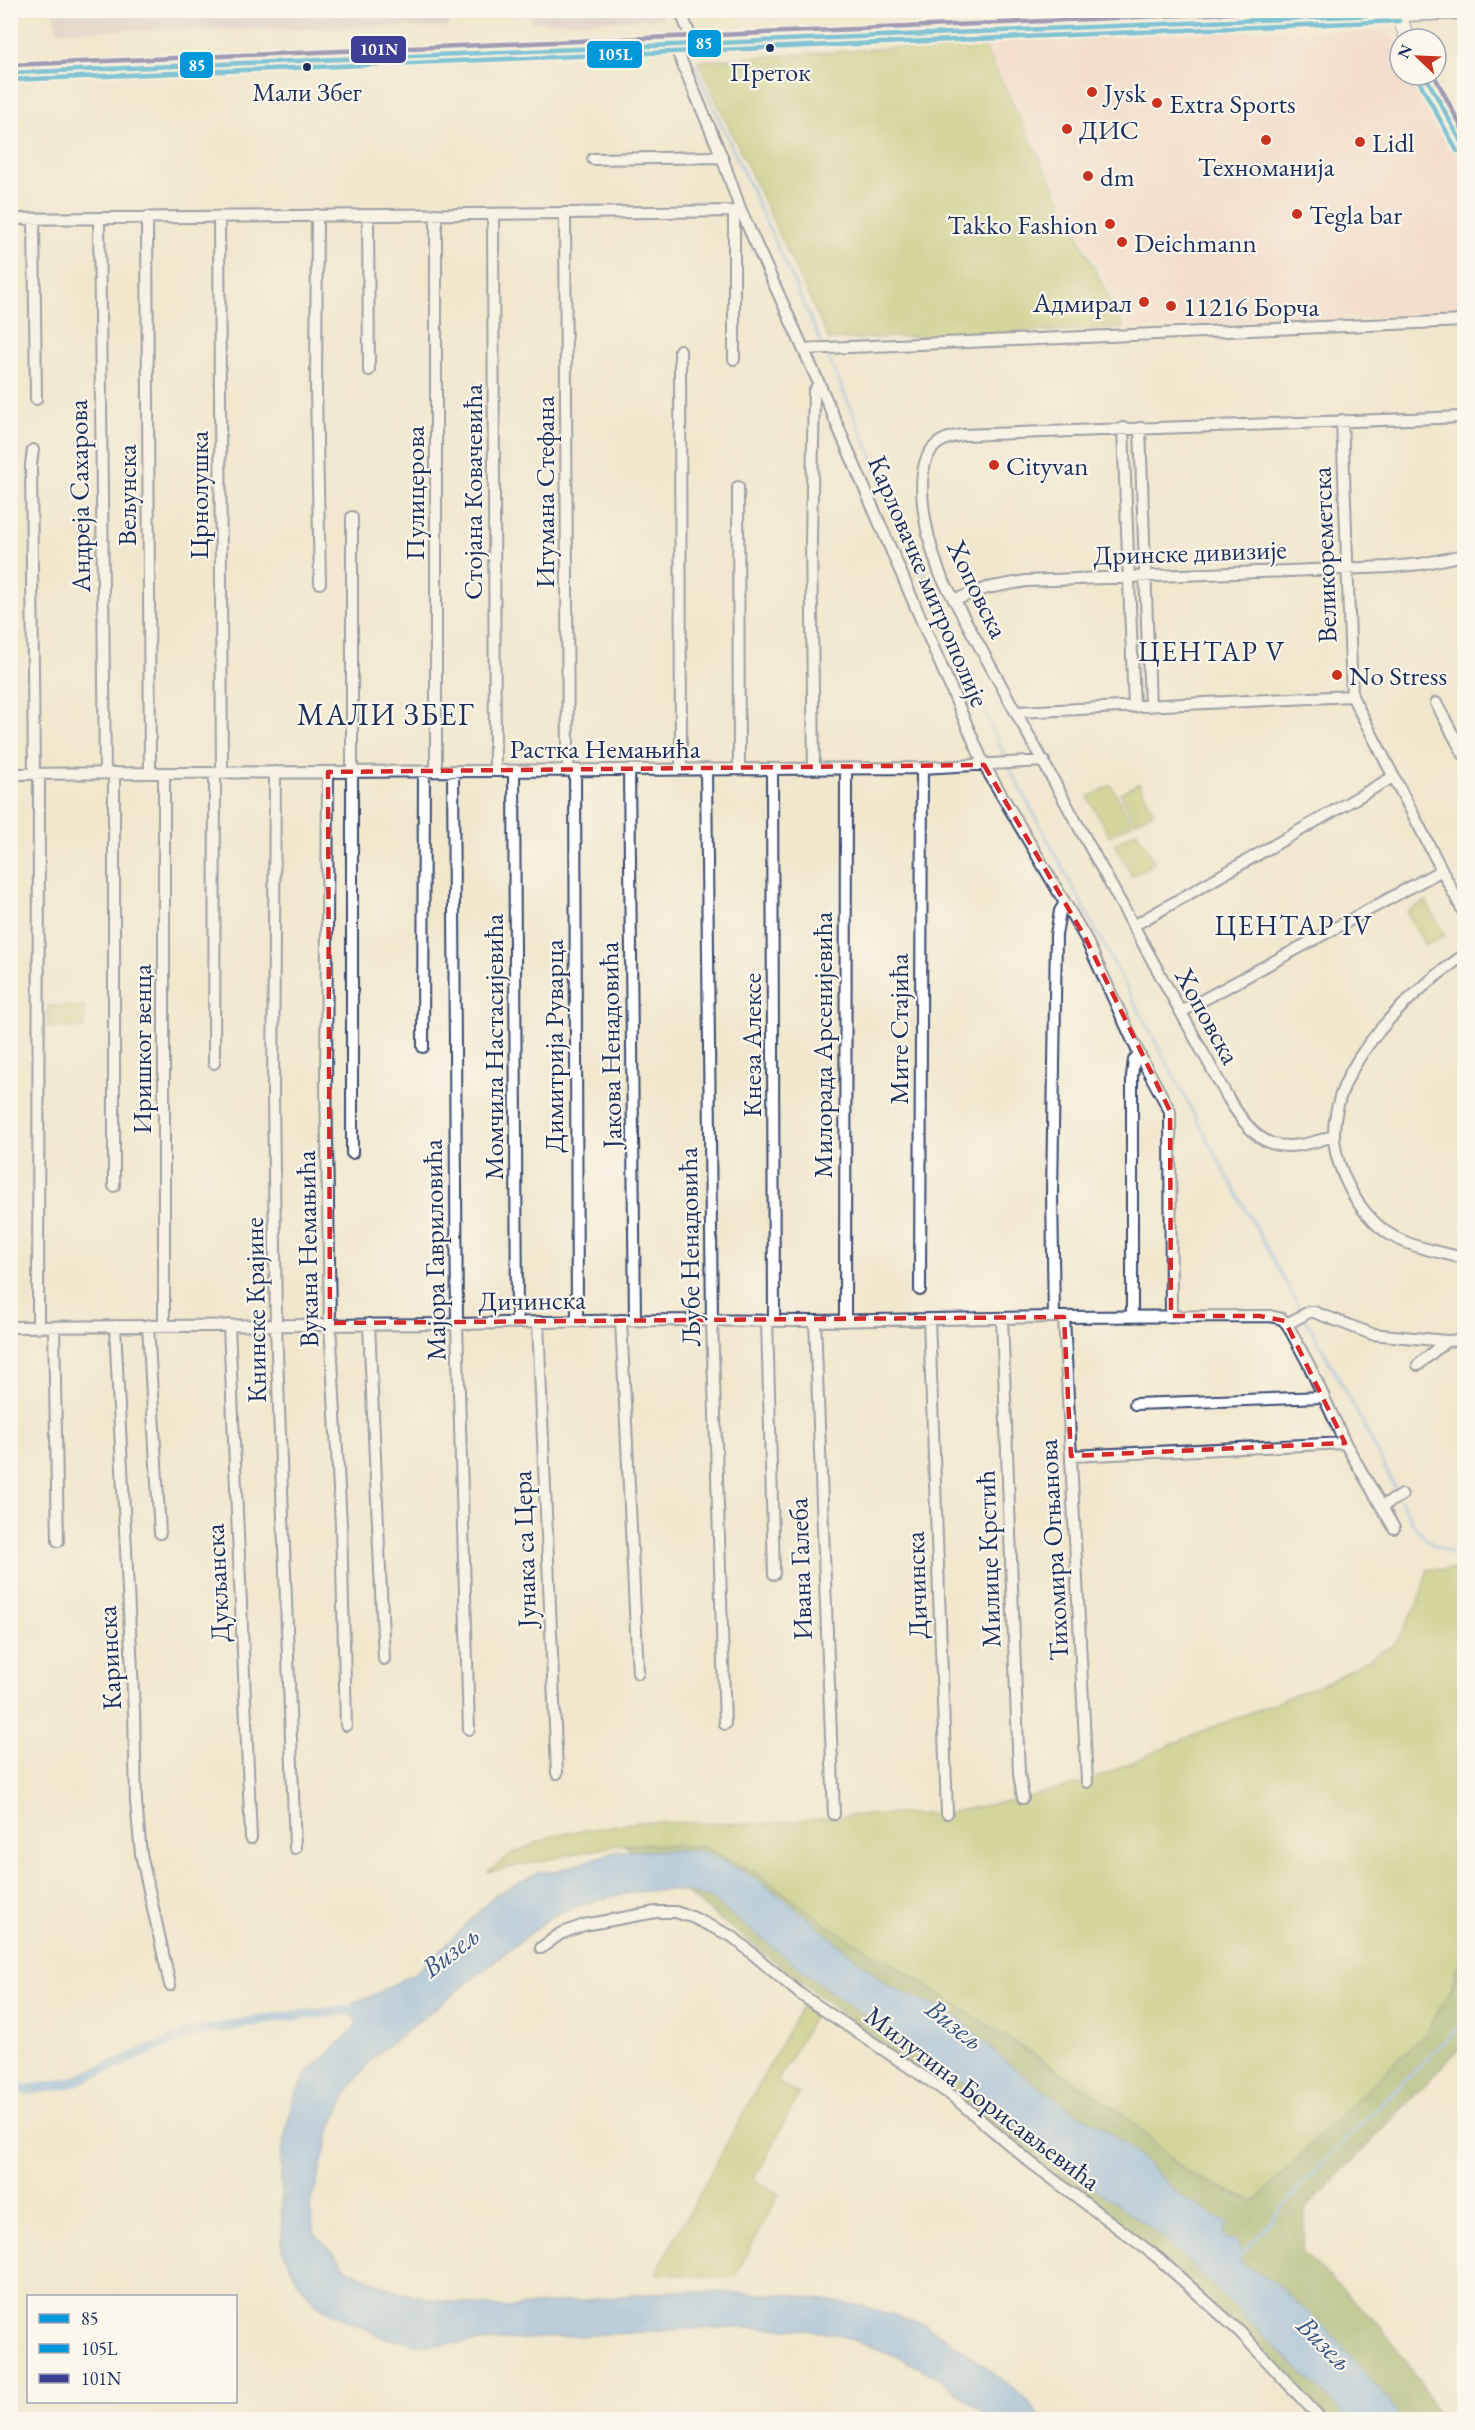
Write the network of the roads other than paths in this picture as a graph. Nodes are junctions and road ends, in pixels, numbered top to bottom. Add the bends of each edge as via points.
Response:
1 (680, 10) edge
2 (1023, 10) edge
3 (1399, 12) edge
4 (1464, 12) edge
5 (1403, 27) edge
6 (1030, 30) junction
7 (694, 45) junction
8 (675, 46) junction
9 (10, 73) edge
10 (1432, 87) edge
11 (1464, 147) edge
12 (722, 157) junction
13 (593, 159) dead end
14 (738, 211) junction
15 (565, 213) junction
16 (436, 214) junction
17 (493, 214) junction
18 (317, 215) junction
19 (368, 215) junction
20 (147, 217) junction
21 (219, 217) junction
22 (99, 218) junction
23 (10, 219) edge
24 (34, 219) junction
25 (1464, 321) edge
26 (803, 349) junction
27 (680, 350) dead end
28 (734, 359) dead end
29 (369, 370) dead end
30 (819, 383) junction
31 (36, 399) dead end
32 (1464, 417) edge
33 (1342, 420) junction
34 (1123, 428) junction
35 (1140, 428) junction
36 (33, 450) dead end
37 (738, 487) dead end
38 (352, 517) dead end
39 (1464, 555) edge
40 (1347, 568) junction
41 (1130, 576) junction
42 (1145, 576) junction
43 (320, 583) dead end
44 (954, 600) junction
45 (1352, 696) junction
46 (1436, 703) dead end
47 (1150, 706) junction
48 (1134, 707) junction
49 (1017, 712) junction
50 (1464, 755) edge
51 (1039, 762) junction
52 (984, 765) junction
53 (922, 768) junction
54 (739, 769) junction
55 (772, 769) junction
56 (814, 769) junction
57 (846, 769) junction
58 (572, 770) junction
59 (629, 770) junction
60 (681, 770) junction
61 (706, 770) junction
62 (424, 771) junction
63 (436, 771) junction
64 (453, 771) junction
65 (495, 771) junction
66 (514, 771) junction
67 (218, 772) junction
68 (275, 772) junction
69 (328, 772) junction
70 (352, 772) junction
71 (110, 773) junction
72 (150, 773) junction
73 (164, 773) junction
74 (10, 774) edge
75 (37, 774) junction
76 (1394, 777) junction
77 (1442, 870) junction
78 (1065, 903) junction
79 (1464, 913) edge
80 (1133, 926) junction
81 (1464, 955) edge
82 (1180, 1012) junction
83 (423, 1047) dead end
84 (1139, 1054) junction
85 (214, 1063) dead end
86 (1334, 1136) junction
87 (352, 1153) dead end
88 (114, 1186) dead end
89 (1464, 1258) edge
90 (920, 1290) dead end
91 (1171, 1316) junction
92 (1059, 1317) junction
93 (1132, 1317) junction
94 (1002, 1318) junction
95 (929, 1319) junction
96 (621, 1320) junction
97 (635, 1320) junction
98 (712, 1320) junction
99 (1288, 1320) junction
100 (577, 1321) junction
101 (770, 1321) junction
102 (815, 1321) junction
103 (844, 1321) junction
104 (330, 1323) junction
105 (517, 1323) junction
106 (538, 1323) junction
107 (164, 1324) junction
108 (369, 1324) junction
109 (457, 1324) junction
110 (148, 1325) junction
111 (230, 1325) junction
112 (276, 1325) junction
113 (115, 1326) junction
114 (10, 1327) edge
115 (38, 1328) junction
116 (54, 1328) junction
117 (1464, 1340) edge
118 (1446, 1341) junction
119 (1418, 1365) dead end
120 (1323, 1397) junction
121 (1135, 1404) dead end
122 (1346, 1443) junction
123 (1071, 1456) junction
124 (1398, 1498) dead end
125 (1382, 1506) junction
126 (1394, 1528) dead end
127 (160, 1533) dead end
128 (58, 1541) dead end
129 (774, 1574) dead end
130 (384, 1659) dead end
131 (638, 1673) dead end
132 (725, 1724) dead end
133 (346, 1725) dead end
134 (469, 1729) dead end
135 (557, 1773) dead end
136 (1087, 1782) dead end
137 (1023, 1798) dead end
138 (947, 1813) dead end
139 (834, 1814) dead end
140 (251, 1838) dead end
141 (295, 1848) dead end
142 (541, 1948) dead end
143 (170, 1985) dead end
144 (1322, 2420) edge

1 - 7 street
2 - 6 street
3 - 4 main road
3 - 5 street
3 - 6 main road
6 - 7 main road
7 - 8 main road
8 - 9 main road
8 - 12 street, Карловачке митрополије
10 - 11 street
12 - 13 street
12 - 14 street, Карловачке митрополије
14 - 15 street
14 - 26 street, Карловачке митрополије
14 - 28 street
15 - 17 street
15 - 58 street, Игумана Стефана
16 - 17 street
16 - 19 street
16 - 63 street, Пулицерова
17 - 65 street, Стојана Ковачевића
18 - 19 street
18 - 21 street
18 - 43 street
19 - 29 street
20 - 21 street
20 - 22 street
20 - 72 street, Вељунска
21 - 67 street, Црнолушка
22 - 24 street
22 - 71 street, Андреја Сахарова
23 - 24 street
24 - 31 street
25 - 26 street
26 - 30 street, Карловачке митрополије
27 - 60 street
30 - 52 street, Карловачке митрополије
30 - 56 street via 814,392 811,540
32 - 33 street, Хоповска
33 - 35 street, Хоповска
33 - 40 street, Великореметска
34 - 35 street, Хоповска
34 - 41 street
34 - 44 street, Хоповска via 962,435 937,444 926,462 924,506 931,550
35 - 42 street
36 - 75 street
37 - 54 street
38 - 70 street
39 - 40 street, Дринске дивизије via 1421,564
40 - 42 street, Дринске дивизије
40 - 45 street, Великореметска
41 - 42 street, Дринске дивизије
41 - 44 street, Дринске дивизије via 1006,583
41 - 48 street
42 - 47 street
44 - 49 street, Хоповска
45 - 47 street
45 - 76 street, Великореметска
46 - 50 street
47 - 48 street
48 - 49 street
49 - 51 street, Хоповска
51 - 52 street, Растка Немањића
51 - 80 street, Хоповска
52 - 53 street, Растка Немањића
52 - 78 street, Карловачке митрополије
53 - 57 street, Растка Немањића
53 - 90 street, Мите Стајића
54 - 55 street, Растка Немањића
54 - 61 street, Растка Немањића
55 - 56 street, Растка Немањића
55 - 101 street, Кнеза Алексе
56 - 57 street, Растка Немањића
57 - 103 street, Милорада Арсенијевића
58 - 59 street, Растка Немањића
58 - 66 street, Растка Немањића
58 - 100 street, Димитрија Руварца
59 - 60 street, Растка Немањића
59 - 97 street, Јакова Ненадовића
60 - 61 street, Растка Немањића
61 - 98 street, Љубе Ненадовића
62 - 63 street, Растка Немањића
62 - 70 street, Растка Немањића
62 - 83 street
63 - 64 street, Растка Немањића
64 - 65 street, Растка Немањића
64 - 109 street, Мајора Гавриловића
65 - 66 street, Растка Немањића
66 - 105 street, Момчила Настасијевића
67 - 68 street, Растка Немањића
67 - 73 street, Растка Немањића
67 - 85 street, Црнолушка
68 - 69 street, Растка Немањића
68 - 112 street, Книнске Крајине
69 - 70 street, Растка Немањића
69 - 104 street, Вукана Немањића via 326,1081
70 - 87 street
71 - 72 street, Растка Немањића
71 - 75 street, Растка Немањића
71 - 88 street
72 - 73 street, Растка Немањића
73 - 107 street, Иришког венца
74 - 75 street, Растка Немањића
75 - 115 street
76 - 77 street, Великореметска
76 - 80 street
77 - 79 street, Великореметска
77 - 82 street
78 - 84 street, Карловачке митрополије
78 - 92 street, Тихомира Огњанова via 1056,935 1052,1195
80 - 82 street, Хоповска
81 - 86 street via 1400,1010 1364,1050 1347,1077 1336,1112
82 - 86 street, Хоповска via 1240,1118 1259,1137 1271,1144 1291,1147
84 - 91 street, Карловачке митрополије via 1171,1119
84 - 93 street via 1132,1076
86 - 89 street via 1346,1181 1371,1218 1398,1238
91 - 93 street, Дичинска
91 - 99 street, Дичинска via 1260,1316
92 - 93 street, Дичинска
92 - 94 street, Дичинска
92 - 123 street, Тихомира Огњанова
94 - 95 street, Дичинска
94 - 137 street, Милице Крстић
95 - 103 street, Дичинска
95 - 138 street, Дичинска
96 - 97 street, Дичинска
96 - 100 street, Дичинска
96 - 131 street
97 - 98 street, Дичинска
98 - 101 street, Дичинска
98 - 132 street, Љубе Ненадовића
99 - 118 street via 1309,1312 1372,1334
99 - 120 street
100 - 106 street, Дичинска
101 - 102 street, Дичинска
101 - 129 street
102 - 103 street, Дичинска
102 - 139 street, Ивана Галеба
104 - 108 street, Дичинска
104 - 112 street, Дичинска
104 - 133 street, Вукана Немањића
105 - 106 street, Дичинска
105 - 109 street, Дичинска
106 - 135 street, Јунака са Цера
107 - 110 street, Дичинска
107 - 111 street, Дичинска
108 - 109 street, Дичинска
108 - 130 street
109 - 134 street, Мајора Гавриловића
110 - 113 street, Дичинска
110 - 127 street
111 - 112 street, Дичинска
111 - 140 street, Дукљанска
112 - 141 street, Книнске Крајине
113 - 116 street, Дичинска
113 - 143 street, Каринска via 136,1802 141,1854
114 - 115 street, Дичинска
115 - 116 street, Дичинска
116 - 128 street
117 - 118 street
118 - 119 street
120 - 121 street
120 - 122 street
122 - 123 street
122 - 125 street
123 - 136 street, Тихомира Огњанова
124 - 125 street
125 - 126 street
142 - 144 street, Милутина Борисављевића via 560,1934 584,1925 656,1912 692,1917 733,1937 800,1994 951,2095 1030,2162 1157,2257 1240,2332

